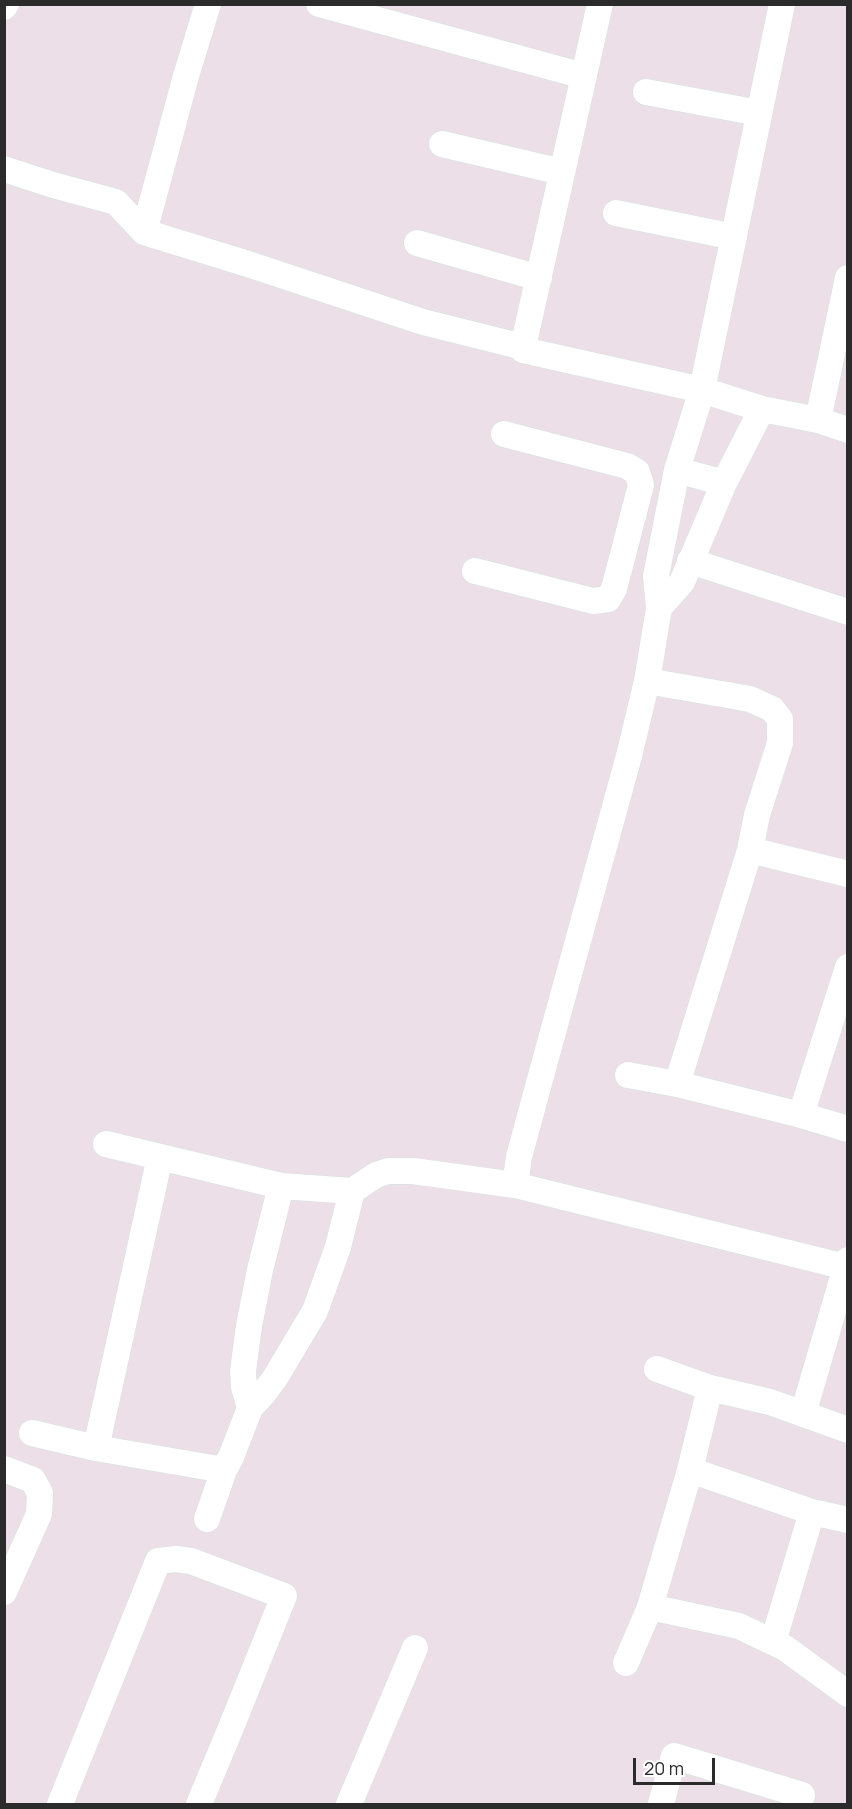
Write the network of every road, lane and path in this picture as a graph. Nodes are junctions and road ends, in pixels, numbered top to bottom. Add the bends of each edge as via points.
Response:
1 (208, 4) edge
2 (319, 4) edge
3 (600, 4) edge
4 (782, 4) edge
5 (584, 76) junction
6 (646, 92) dead end
7 (759, 113) junction
8 (442, 144) dead end
9 (4, 169) edge
10 (562, 172) junction
11 (616, 213) dead end
12 (144, 232) junction
13 (734, 237) junction
14 (417, 243) dead end
15 (539, 278) junction
16 (848, 278) edge
17 (523, 347) junction
18 (702, 390) junction
19 (762, 409) junction
20 (818, 420) junction
21 (848, 430) edge
22 (504, 434) dead end
23 (677, 470) junction
24 (724, 483) junction
25 (690, 561) junction
26 (619, 567) junction
27 (475, 571) dead end
28 (656, 576) junction
29 (659, 608) junction
30 (848, 612) edge
31 (647, 681) junction
32 (750, 850) junction
33 (848, 874) edge
34 (848, 967) edge
35 (837, 1038) edge
36 (628, 1075) dead end
37 (677, 1084) junction
38 (801, 1115) junction
39 (848, 1129) edge
40 (106, 1144) dead end
41 (160, 1157) junction
42 (515, 1185) junction
43 (281, 1186) junction
44 (352, 1191) junction
45 (847, 1264) edge
46 (657, 1369) dead end
47 (710, 1388) junction
48 (250, 1408) junction
49 (803, 1414) junction
50 (848, 1430) edge
51 (32, 1433) dead end
52 (96, 1448) junction
53 (4, 1469) edge
54 (224, 1470) junction
55 (690, 1470) junction
56 (812, 1512) junction
57 (207, 1519) dead end
58 (848, 1520) edge
59 (4, 1592) edge
60 (651, 1607) junction
61 (773, 1642) junction
62 (415, 1648) dead end
63 (626, 1663) dead end
64 (848, 1694) edge
65 (60, 1804) edge
66 (199, 1804) edge
67 (349, 1804) edge
68 (661, 1804) edge
69 (799, 1804) edge

1 - 12 street
2 - 5 street
3 - 5 street
4 - 7 street
5 - 10 street
6 - 7 street
7 - 13 street
8 - 10 street
9 - 12 street via 116,202
10 - 15 street
11 - 13 street
12 - 17 street via 423,322
13 - 18 street
14 - 15 street
15 - 17 street
16 - 20 street
17 - 18 street
18 - 19 street
18 - 23 street
19 - 20 street
19 - 24 street
20 - 21 street
22 - 26 street via 627,466 637,472 641,485
23 - 24 street
23 - 28 street
24 - 25 street
25 - 29 street via 682,582
25 - 30 street
26 - 27 street via 608,599 593,601
26 - 28 street
28 - 29 street
29 - 31 street
31 - 32 street via 750,699 772,709 780,719 780,743
31 - 42 street
32 - 33 street
32 - 37 street
34 - 35 street
35 - 38 street
36 - 37 street
37 - 38 street
38 - 39 street
40 - 41 street
41 - 43 street
41 - 52 street
42 - 44 street via 388,1171
42 - 45 street
43 - 44 street
43 - 48 street via 249,1326 243,1371
44 - 48 street via 338,1247 315,1311 275,1378
45 - 49 street
46 - 47 street
47 - 49 street
47 - 55 street
48 - 54 street
49 - 50 street
51 - 52 street
52 - 54 street
53 - 59 street via 33,1480 40,1493 39,1514
54 - 57 street
55 - 56 street
55 - 60 street
56 - 58 street
56 - 61 street
60 - 61 street via 739,1626
60 - 63 street
61 - 64 street
62 - 67 street
65 - 66 street via 158,1561 176,1559 284,1596
68 - 69 street via 674,1756 802,1795

